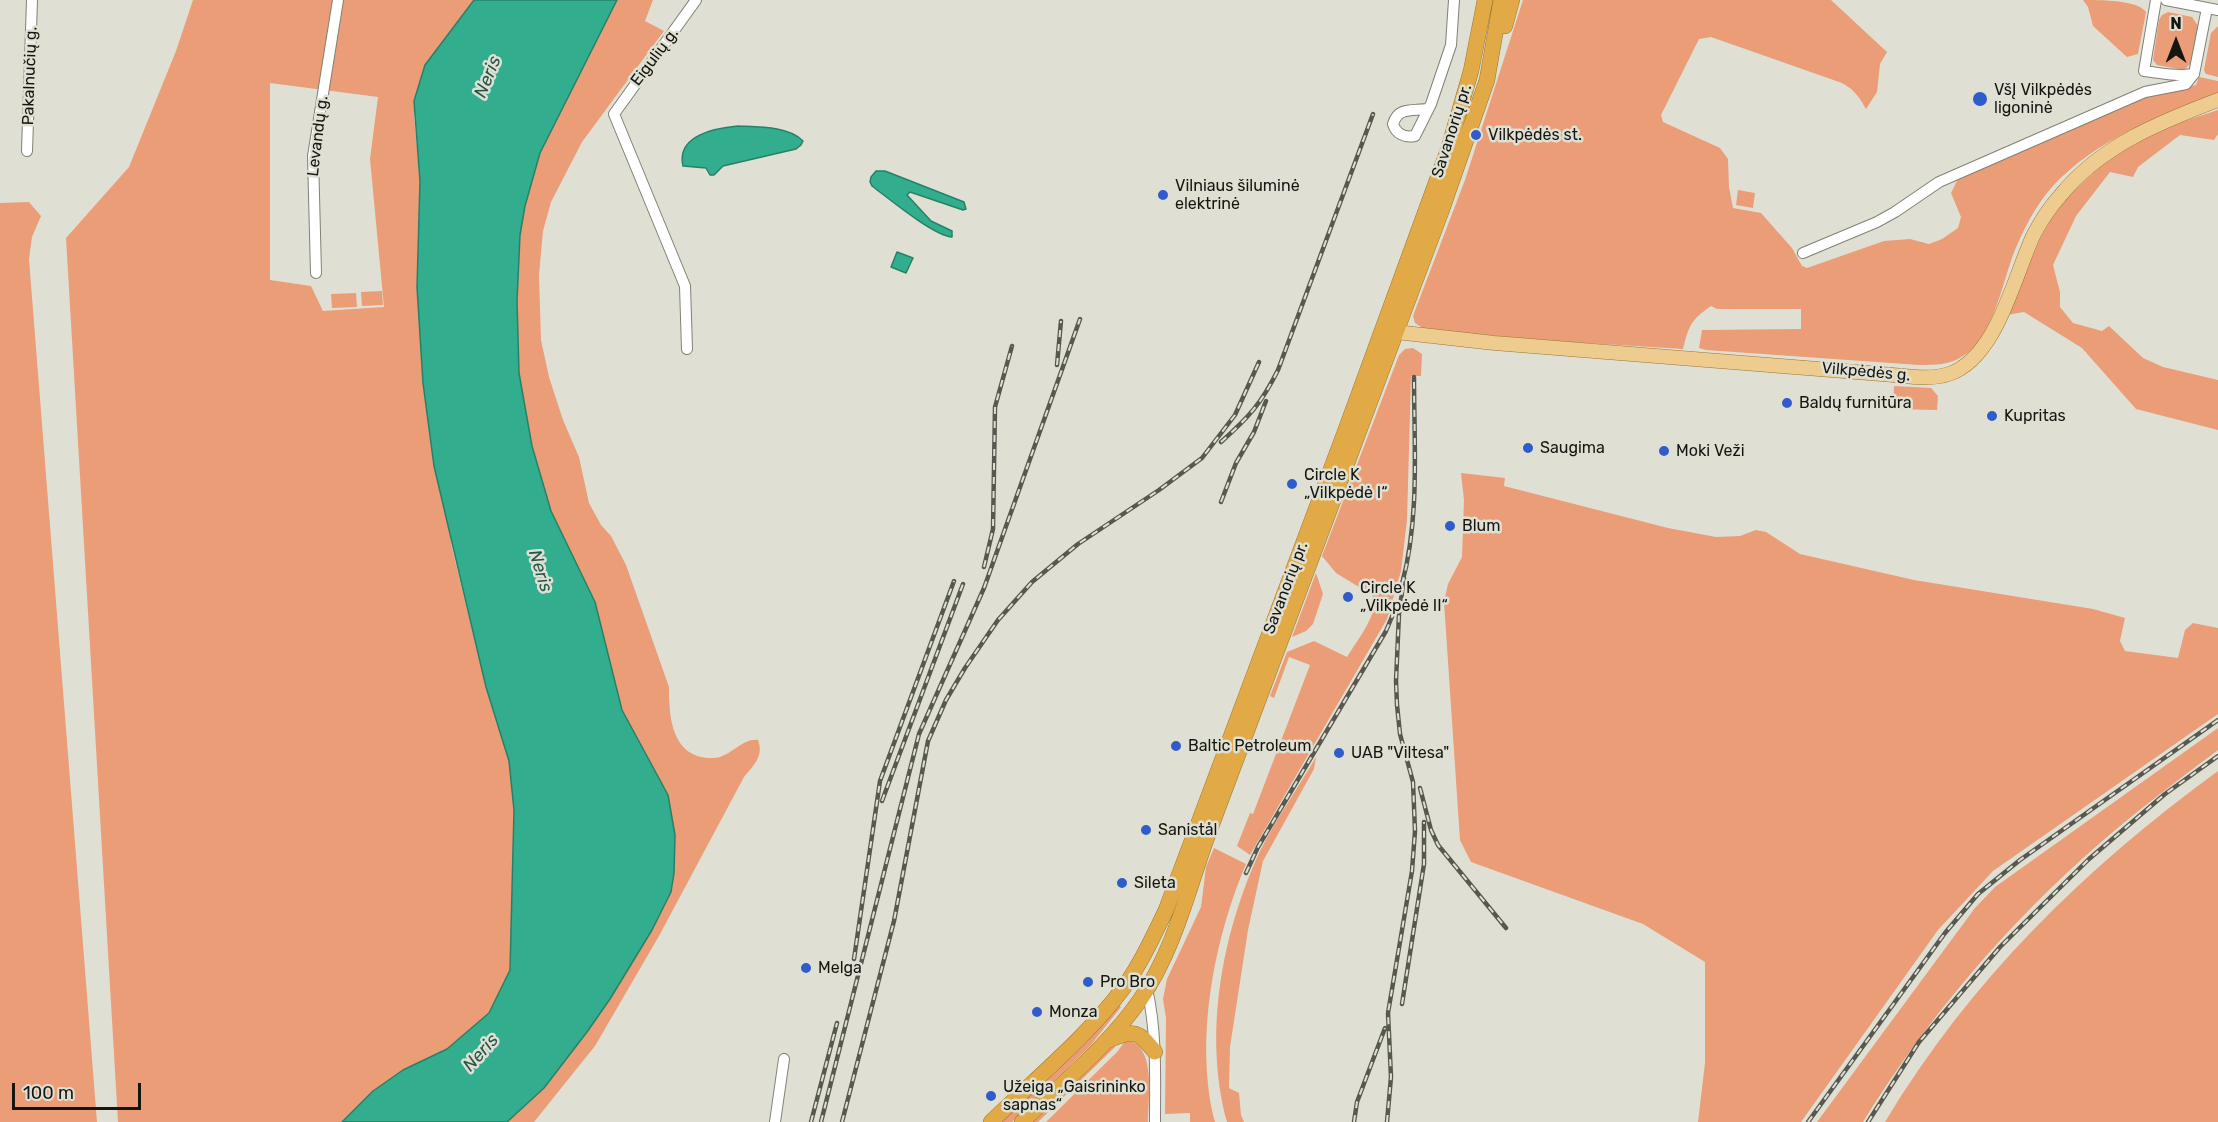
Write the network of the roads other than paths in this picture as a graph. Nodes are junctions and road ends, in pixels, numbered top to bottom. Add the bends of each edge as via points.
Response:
1 (32, 0) edge
2 (338, 0) edge
3 (696, 0) edge
4 (1454, 0) edge
5 (1478, 0) edge
6 (1485, 0) edge
7 (1501, 0) edge
8 (1512, 0) edge
9 (2156, 0) edge
10 (2166, 0) edge
11 (2213, 9) edge
12 (1478, 36) junction
13 (2144, 70) junction
14 (2194, 74) junction
15 (1487, 80) junction
16 (2145, 92) junction
17 (2218, 100) edge
18 (1427, 110) dead end
19 (27, 151) dead end
20 (1803, 253) dead end
21 (316, 273) dead end
22 (1389, 331) junction
23 (687, 349) dead end
24 (1134, 972) junction
25 (1147, 989) junction
26 (1104, 1042) junction
27 (1155, 1053) junction
28 (784, 1059) dead end
29 (775, 1122) edge
30 (991, 1122) edge
31 (1022, 1122) edge
32 (1155, 1122) edge

1 - 19 street, Pakalnučių g.
2 - 21 street, Levandų g. via 313,156
3 - 23 street, Eigulių g. via 614,114 685,286
4 - 18 street via 1451,45
5 - 12 highway
6 - 12 highway, Savanorių pr.
7 - 15 highway, Savanorių pr.
8 - 15 highway
9 - 13 street
10 - 11 street
11 - 14 street
12 - 22 highway, Savanorių pr. via 1461,110
13 - 14 street via 2181,76
13 - 16 street
14 - 16 street via 2186,84
15 - 22 highway, Savanorių pr.
16 - 20 street via 1939,182 1877,222
17 - 22 main road, Vilkpėdės g. via 2136,135 2101,156 2071,182 2035,232 1987,344 1966,366 1947,375 1918,377
22 - 24 highway, Savanorių pr. via 1346,429 1166,910
22 - 25 highway, Savanorių pr. via 1180,919
24 - 25 highway
24 - 30 highway, Savanorių pr. via 1091,1025
25 - 26 highway, Savanorių pr.
25 - 27 street
26 - 27 highway via 1135,1033
26 - 31 highway, Savanorių pr.
27 - 32 street
28 - 29 street

